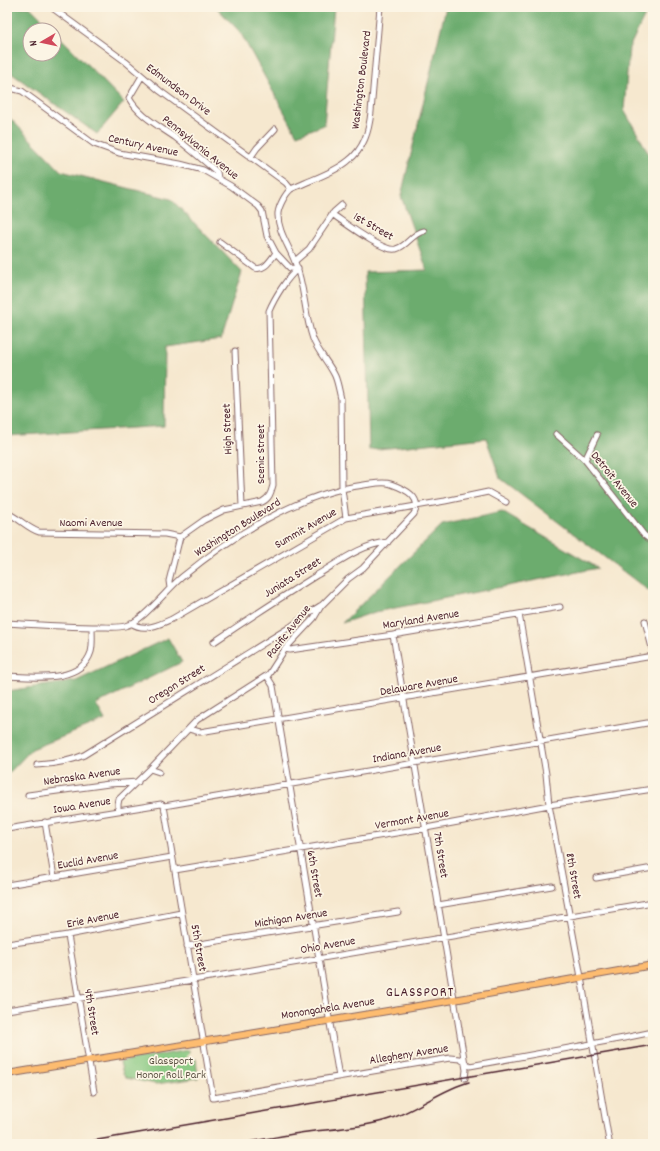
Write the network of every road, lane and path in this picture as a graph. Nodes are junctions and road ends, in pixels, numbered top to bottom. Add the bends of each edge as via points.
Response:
1 (51, 7) edge
2 (380, 7) edge
3 (142, 76) junction
4 (7, 87) edge
5 (275, 128) dead end
6 (250, 158) junction
7 (218, 178) junction
8 (291, 190) junction
9 (342, 205) dead end
10 (332, 214) junction
11 (424, 231) dead end
12 (220, 242) dead end
13 (276, 253) junction
14 (295, 261) junction
15 (298, 269) junction
16 (235, 351) dead end
17 (556, 434) dead end
18 (597, 435) dead end
19 (585, 460) junction
20 (342, 489) junction
21 (506, 502) dead end
22 (417, 505) junction
23 (242, 506) junction
24 (7, 513) edge
25 (346, 518) junction
26 (180, 537) junction
27 (388, 542) junction
28 (653, 542) edge
29 (170, 588) junction
30 (321, 606) junction
31 (560, 606) dead end
32 (519, 614) junction
33 (645, 621) dead end
34 (7, 623) edge
35 (131, 624) junction
36 (92, 627) junction
37 (394, 635) junction
38 (214, 642) dead end
39 (285, 649) junction
40 (653, 652) edge
41 (653, 656) edge
42 (7, 676) edge
43 (267, 676) junction
44 (529, 676) junction
45 (404, 699) junction
46 (278, 719) junction
47 (653, 722) edge
48 (189, 729) junction
49 (540, 741) junction
50 (415, 763) junction
51 (37, 765) dead end
52 (150, 770) junction
53 (160, 772) dead end
54 (138, 782) junction
55 (290, 785) junction
56 (653, 789) edge
57 (28, 795) dead end
58 (163, 805) junction
59 (550, 805) junction
60 (118, 811) junction
61 (44, 822) junction
62 (426, 828) junction
63 (7, 829) edge
64 (300, 849) junction
65 (172, 857) junction
66 (653, 868) edge
67 (175, 870) junction
68 (54, 877) junction
69 (596, 878) dead end
70 (7, 884) edge
71 (552, 886) dead end
72 (653, 902) edge
73 (438, 905) junction
74 (398, 912) dead end
75 (181, 913) junction
76 (570, 916) junction
77 (313, 925) junction
78 (68, 935) junction
79 (444, 937) junction
80 (7, 944) edge
81 (187, 946) junction
82 (319, 958) junction
83 (653, 965) edge
84 (581, 977) junction
85 (193, 980) junction
86 (78, 999) junction
87 (454, 1000) junction
88 (7, 1010) edge
89 (330, 1020) junction
90 (653, 1032) edge
91 (203, 1041) junction
92 (592, 1044) junction
93 (89, 1060) junction
94 (465, 1063) junction
95 (7, 1074) edge
96 (339, 1077) junction
97 (465, 1078) dead end
98 (94, 1092) dead end
99 (213, 1098) joint
100 (609, 1141) dead end

1 - 3 street, Edmundson Drive
2 - 8 street, Washington Boulevard via 371,112 365,139 348,161
3 - 6 street, Edmundson Drive
3 - 7 street, Pennsylvania Avenue via 129,98 132,103 145,117 217,172
4 - 7 street, Century Avenue via 22,91 94,144 110,151 180,164 208,172
5 - 6 street
6 - 8 street, Edmundson Drive via 286,183
7 - 13 street, Pennsylvania Avenue via 262,211 267,236
8 - 14 street via 280,206 278,221
9 - 10 street
10 - 11 street, 1st Street via 386,249 402,247 415,234
10 - 14 street via 309,249
12 - 13 street via 259,269 264,268
13 - 15 street, Pennsylvania Avenue via 290,268
14 - 15 street
15 - 20 street via 314,340 335,376 341,399
15 - 23 street, Scenic Street via 292,274 269,311 273,485 266,499
16 - 23 street, High Street
17 - 19 street, Detroit Avenue
18 - 19 street
19 - 28 street, Detroit Avenue via 644,535
20 - 22 street via 388,483 408,491 415,497
20 - 25 street
20 - 29 street, Washington Boulevard via 293,506 266,520 211,554
21 - 22 street, Summit Avenue via 488,492
22 - 25 street, Summit Avenue
22 - 27 street, Pacific Avenue via 414,514
23 - 26 street, Scenic Street via 224,510 204,520
24 - 26 street, Naomi Avenue via 39,532 164,534
25 - 35 street, Summit Avenue via 172,619 157,626 144,628
26 - 29 street via 169,581
27 - 30 street, Pacific Avenue
27 - 38 street, Juniata Street via 366,547 342,559
29 - 35 street, Washington Boulevard
30 - 39 street, Pacific Avenue via 314,618
30 - 51 street, Oregon Street via 74,760
31 - 32 street, Maryland Avenue
32 - 37 street, Maryland Avenue
32 - 44 street, 8th Street
33 - 40 street
34 - 36 street
35 - 36 street
36 - 42 street via 91,652 85,662 73,672 50,678
37 - 39 street, Maryland Avenue
37 - 45 street, 7th Street
39 - 43 street, Pacific Avenue
41 - 44 street, Delaware Avenue
43 - 46 street, 6th Street via 273,686
43 - 48 street, Pacific Avenue via 197,720
44 - 45 street, Delaware Avenue
44 - 49 street, 8th Street
45 - 46 street, Delaware Avenue
45 - 50 street, 7th Street
46 - 48 street, Delaware Avenue via 200,732
46 - 55 street, 6th Street
47 - 49 street, Indiana Avenue
48 - 52 street, Pacific Avenue
49 - 50 street, Indiana Avenue
49 - 59 street, 8th Street
50 - 55 street, Indiana Avenue
50 - 62 street, 7th Street
52 - 53 street
52 - 54 street, Pacific Avenue
54 - 57 street, Nebraska Avenue
54 - 60 street, Pacific Avenue via 119,799
55 - 58 street, Indiana Avenue
55 - 64 street, 6th Street
56 - 59 street, Vermont Avenue
58 - 60 street, Iowa Avenue
58 - 65 street, 5th Street
59 - 62 street, Vermont Avenue
59 - 76 street, 8th Street
60 - 61 street, Iowa Avenue
61 - 63 street, Iowa Avenue
61 - 68 street
62 - 64 street, Vermont Avenue
62 - 73 street, 7th Street
64 - 67 street, Vermont Avenue
64 - 77 street, 6th Street
65 - 67 street, 5th Street
65 - 68 street, Euclid Avenue
66 - 69 street
67 - 75 street, 5th Street
68 - 70 street, Euclid Avenue
71 - 73 street
72 - 76 street, Ohio Avenue
73 - 79 street, 7th Street
74 - 77 street, Michigan Avenue
75 - 78 street, Erie Avenue
75 - 81 street, 5th Street
76 - 79 street, Ohio Avenue
76 - 84 street, 8th Street
77 - 81 street, Michigan Avenue
77 - 82 street, 6th Street
78 - 80 street, Erie Avenue
78 - 86 street, 4th Street
79 - 82 street, Ohio Avenue
79 - 87 street, 7th Street
81 - 85 street, 5th Street
82 - 85 street, Ohio Avenue
82 - 89 street, 6th Street
83 - 84 main road, Monongahela Avenue
84 - 87 main road, Monongahela Avenue
84 - 92 street, 8th Street
85 - 86 street, Ohio Avenue
85 - 91 street, 5th Street
86 - 88 street, Ohio Avenue
86 - 93 street, 4th Street
87 - 89 main road, Monongahela Avenue
87 - 94 street, 7th Street
89 - 91 main road, Monongahela Avenue
89 - 96 street, 6th Street
90 - 92 street, Allegheny Avenue
91 - 93 main road, Monongahela Avenue
91 - 99 street, 5th Street
92 - 94 street, Allegheny Avenue via 470,1066
92 - 100 street, 8th Street
93 - 95 main road, Monongahela Avenue
93 - 98 street, 4th Street
94 - 96 street, Allegheny Avenue via 460,1059 450,1058
94 - 97 street, 7th Street
96 - 99 street, Allegheny Avenue

